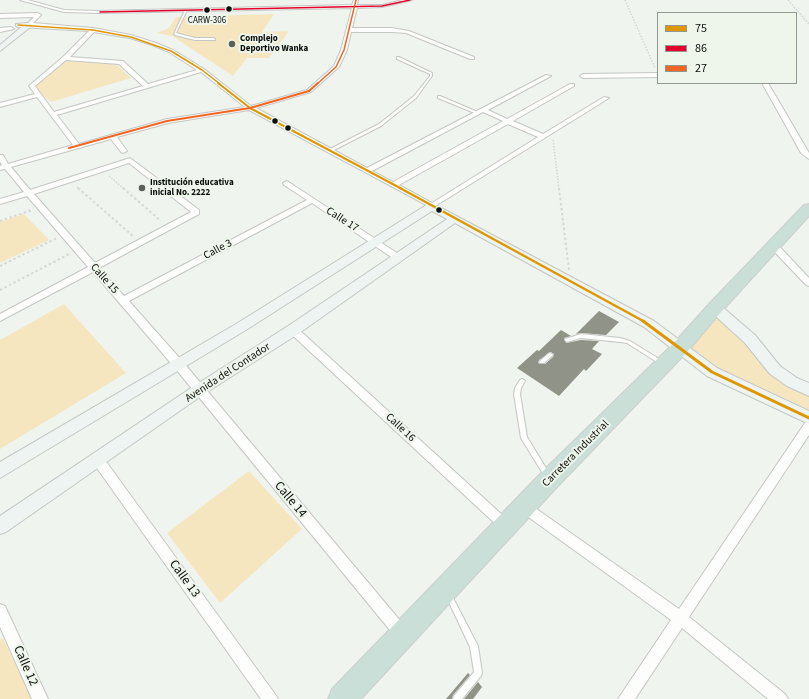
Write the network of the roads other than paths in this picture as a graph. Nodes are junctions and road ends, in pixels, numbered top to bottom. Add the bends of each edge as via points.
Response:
1 (22, 0) edge
2 (305, 0) edge
3 (403, 0) edge
4 (410, 0) edge
5 (355, 3) edge
6 (40, 5) junction
7 (303, 6) junction
8 (191, 8) junction
9 (28, 14) junction
10 (0, 16) edge
11 (29, 25) junction
12 (14, 27) junction
13 (0, 30) edge
14 (93, 30) junction
15 (349, 30) junction
16 (0, 38) edge
17 (214, 39) dead end
18 (1, 48) edge
19 (65, 58) junction
20 (398, 58) dead end
21 (472, 58) dead end
22 (202, 70) junction
23 (657, 73) edge
24 (548, 76) dead end
25 (583, 76) dead end
26 (766, 84) edge
27 (572, 85) dead end
28 (147, 86) junction
29 (38, 94) junction
30 (439, 97) dead end
31 (606, 98) dead end
32 (0, 105) edge
33 (250, 108) junction
34 (480, 112) junction
35 (53, 114) junction
36 (507, 121) junction
37 (113, 136) junction
38 (542, 137) junction
39 (77, 146) junction
40 (330, 150) junction
41 (123, 151) dead end
42 (0, 157) edge
43 (809, 157) edge
44 (3, 167) edge
45 (368, 170) junction
46 (287, 183) dead end
47 (394, 184) junction
48 (29, 193) junction
49 (312, 200) junction
50 (0, 202) edge
51 (432, 206) junction
52 (809, 208) edge
53 (454, 219) junction
54 (375, 242) junction
55 (774, 246) junction
56 (397, 257) junction
57 (94, 268) junction
58 (809, 283) edge
59 (123, 300) junction
60 (715, 308) junction
61 (0, 318) edge
62 (294, 330) junction
63 (567, 340) dead end
64 (680, 348) junction
65 (550, 355) dead end
66 (542, 362) dead end
67 (664, 364) junction
68 (179, 365) junction
69 (522, 381) dead end
70 (199, 390) junction
71 (809, 390) edge
72 (809, 418) edge
73 (809, 426) edge
74 (98, 460) junction
75 (0, 471) edge
76 (550, 480) junction
77 (524, 507) junction
78 (0, 526) edge
79 (506, 526) junction
80 (446, 590) junction
81 (0, 611) edge
82 (680, 618) junction
83 (403, 635) junction
84 (40, 699) edge
85 (270, 699) edge
86 (342, 699) edge
87 (457, 699) edge
88 (626, 699) edge
89 (780, 699) edge

1 - 6 street
2 - 7 street
3 - 4 street
3 - 5 street via 382,6
5 - 7 street
5 - 15 street
6 - 8 street via 80,12
6 - 9 street
7 - 8 street
8 - 17 lane via 175,33 195,39
9 - 10 street
9 - 11 street via 38,15
9 - 12 street
11 - 12 street
11 - 14 street
11 - 18 street
12 - 13 street
12 - 16 street
14 - 19 street
14 - 22 street via 154,44
15 - 21 street via 404,31
15 - 33 street via 336,67 309,91
19 - 28 street via 121,62
19 - 29 street via 32,86
20 - 40 lane via 431,76 415,97 380,125
22 - 28 street
22 - 33 street
23 - 25 street
24 - 34 street
26 - 43 street
27 - 36 street
28 - 35 street
29 - 32 street
29 - 35 street
30 - 34 lane
31 - 38 street
33 - 37 street via 167,121
33 - 40 street
34 - 36 street
34 - 45 street
35 - 39 street
36 - 38 street
36 - 47 street
37 - 39 street
37 - 41 street
38 - 51 street
39 - 44 street
40 - 45 street
42 - 44 street, Calle 15
44 - 48 street, Calle 15
45 - 47 street
46 - 49 street, Calle 17
47 - 51 street
48 - 50 street
48 - 57 street, Calle 15
48 - 57 street via 130,160 196,212
49 - 54 street, Calle 17
49 - 59 street, Calle 3
51 - 53 street
51 - 54 street
52 - 55 highway, Carretera Industrial
53 - 56 street, Avenida del Contador
53 - 64 street via 649,324
54 - 56 street, Calle 17
54 - 68 street
55 - 58 street
55 - 60 highway, Carretera Industrial
56 - 62 street, Avenida del Contador
57 - 59 street, Calle 15
57 - 61 street
59 - 68 street, Calle 15
60 - 64 highway, Carretera Industrial
60 - 71 street via 750,339 775,370
62 - 70 street, Avenida del Contador
62 - 79 street, Calle 16
63 - 67 lane via 581,336 628,342
64 - 67 highway, Carretera Industrial
64 - 72 street via 712,372
65 - 66 lane
67 - 76 highway, Carretera Industrial
68 - 70 street, Calle 14
68 - 75 street
69 - 76 lane via 517,394 524,438
70 - 74 street, Avenida del Contador
70 - 83 street, Calle 14
73 - 82 street
74 - 78 street, Avenida del Contador
74 - 85 street, Calle 13
76 - 77 highway, Carretera Industrial
77 - 79 highway, Carretera Industrial
77 - 82 street
79 - 80 highway, Carretera Industrial
80 - 83 highway, Carretera Industrial
80 - 87 lane via 474,646 478,673
81 - 84 street, Calle 12
82 - 88 street
82 - 89 street
83 - 86 highway, Carretera Industrial

